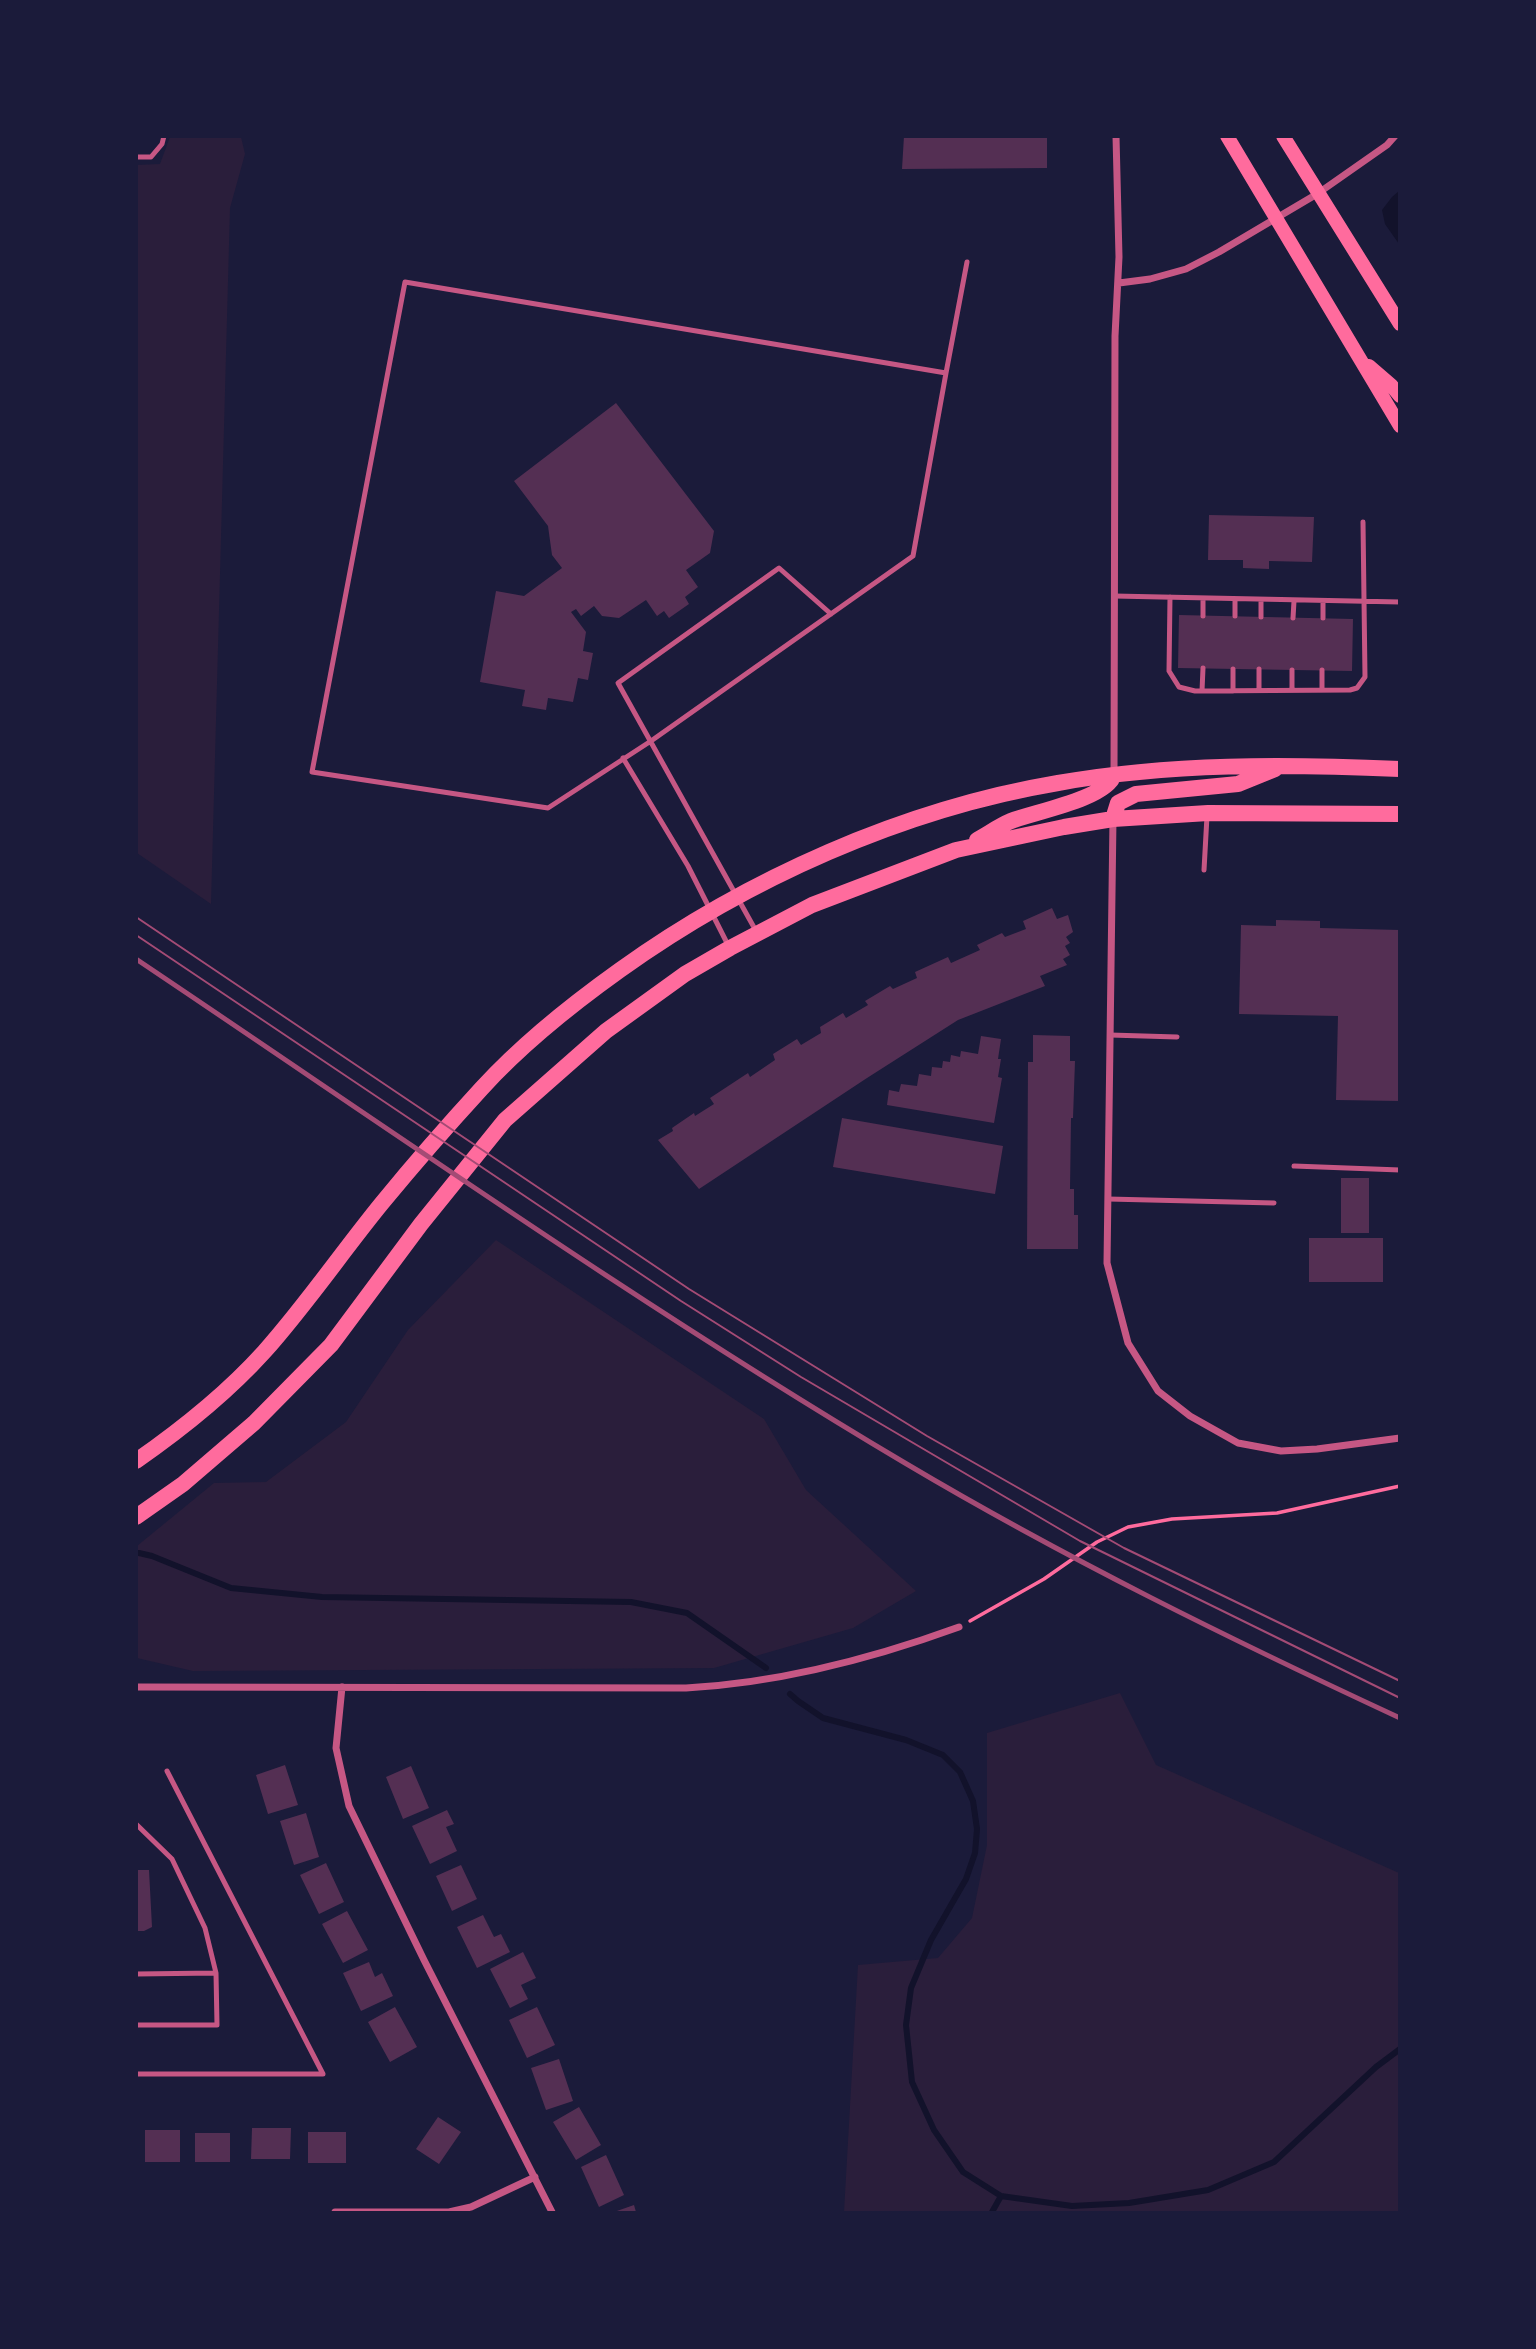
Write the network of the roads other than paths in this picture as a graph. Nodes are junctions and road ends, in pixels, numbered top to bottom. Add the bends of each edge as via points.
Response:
1 (164, 136) edge
2 (1115, 136) edge
3 (1227, 136) edge
4 (1283, 136) edge
5 (1395, 136) edge
6 (136, 157) edge
7 (1317, 194) junction
8 (1276, 218) junction
9 (967, 262) dead end
10 (1119, 283) junction
11 (1399, 324) edge
12 (1359, 358) junction
13 (946, 373) junction
14 (1399, 397) edge
15 (1399, 426) edge
16 (1363, 522) dead end
17 (1114, 596) junction
18 (1170, 597) junction
19 (1203, 598) junction
20 (1235, 599) junction
21 (1261, 600) junction
22 (1294, 601) junction
23 (1323, 601) junction
24 (1365, 603) junction
25 (1399, 603) edge
26 (831, 614) junction
27 (1203, 616) dead end
28 (1235, 616) dead end
29 (1261, 617) dead end
30 (1293, 618) dead end
31 (1323, 618) dead end
32 (1203, 668) dead end
33 (1233, 669) dead end
34 (1259, 669) dead end
35 (1292, 670) dead end
36 (1322, 670) dead end
37 (1259, 690) junction
38 (1292, 690) junction
39 (1322, 690) junction
40 (1202, 691) junction
41 (1233, 691) junction
42 (651, 741) junction
43 (623, 758) junction
44 (1287, 764) junction
45 (1399, 769) edge
46 (1114, 775) junction
47 (1208, 813) junction
48 (1399, 814) edge
49 (1113, 819) junction
50 (963, 848) junction
51 (1205, 870) dead end
52 (737, 897) junction
53 (710, 911) junction
54 (758, 934) junction
55 (730, 948) junction
56 (1110, 1035) junction
57 (1177, 1037) dead end
58 (1294, 1166) dead end
59 (1399, 1170) edge
60 (1108, 1199) junction
61 (1274, 1203) dead end
62 (1399, 1438) edge
63 (136, 1461) edge
64 (136, 1517) edge
65 (959, 1627) road end
66 (136, 1687) edge
67 (342, 1687) junction
68 (167, 1771) dead end
69 (136, 1824) edge
70 (136, 1973) edge
71 (216, 1973) junction
72 (136, 2025) edge
73 (136, 2074) edge
74 (534, 2177) junction
75 (335, 2213) edge
76 (552, 2213) edge

1 - 6 lane via 151,157
2 - 10 street
3 - 8 main road
4 - 7 main road
5 - 7 street
7 - 8 street
7 - 11 main road
8 - 10 street via 1186,268
8 - 12 main road
9 - 13 lane
10 - 17 street
12 - 14 main road
12 - 15 main road
13 - 26 lane via 913,556
13 - 43 lane via 405,282 312,772 548,808
16 - 24 lane
17 - 18 lane
17 - 46 street
18 - 19 lane
18 - 40 lane via 1169,671 1179,687
19 - 20 lane
19 - 27 lane
20 - 21 lane
20 - 28 lane
21 - 22 lane
21 - 29 lane
22 - 23 lane
22 - 30 lane
23 - 24 lane
23 - 31 lane
24 - 25 lane
24 - 39 lane via 1363,682 1350,690
26 - 42 lane
26 - 42 lane via 779,568 618,683
32 - 40 lane
33 - 41 lane
34 - 37 lane
35 - 38 lane
36 - 39 lane
37 - 38 lane
37 - 41 lane
38 - 39 lane
40 - 41 lane
42 - 43 lane
42 - 52 lane
43 - 53 lane
44 - 45 main road
44 - 46 main road
44 - 49 main road via 1237,784 1136,794 1118,803
46 - 50 main road via 1094,794 1007,823
46 - 52 main road via 1033,788 934,814 821,856
47 - 48 main road
47 - 49 main road
47 - 51 lane
49 - 50 main road
49 - 56 street
50 - 54 main road via 812,905
52 - 53 main road
52 - 54 lane
53 - 55 lane
53 - 63 main road via 581,997 505,1063 383,1202 262,1355 225,1391
54 - 55 main road
55 - 64 main road via 606,1031 505,1120 331,1345 254,1423
56 - 57 lane
56 - 60 street
58 - 59 lane
60 - 61 lane
60 - 62 street via 1107,1264 1128,1343 1158,1391 1190,1416 1238,1443 1280,1451
65 - 67 street via 838,1665 723,1686
66 - 67 street
67 - 74 street via 336,1748 349,1806
68 - 73 lane via 323,2074
69 - 71 lane via 172,1859 205,1928
70 - 71 lane
71 - 72 lane via 217,2025
74 - 75 street via 471,2207 449,2212
74 - 76 street

